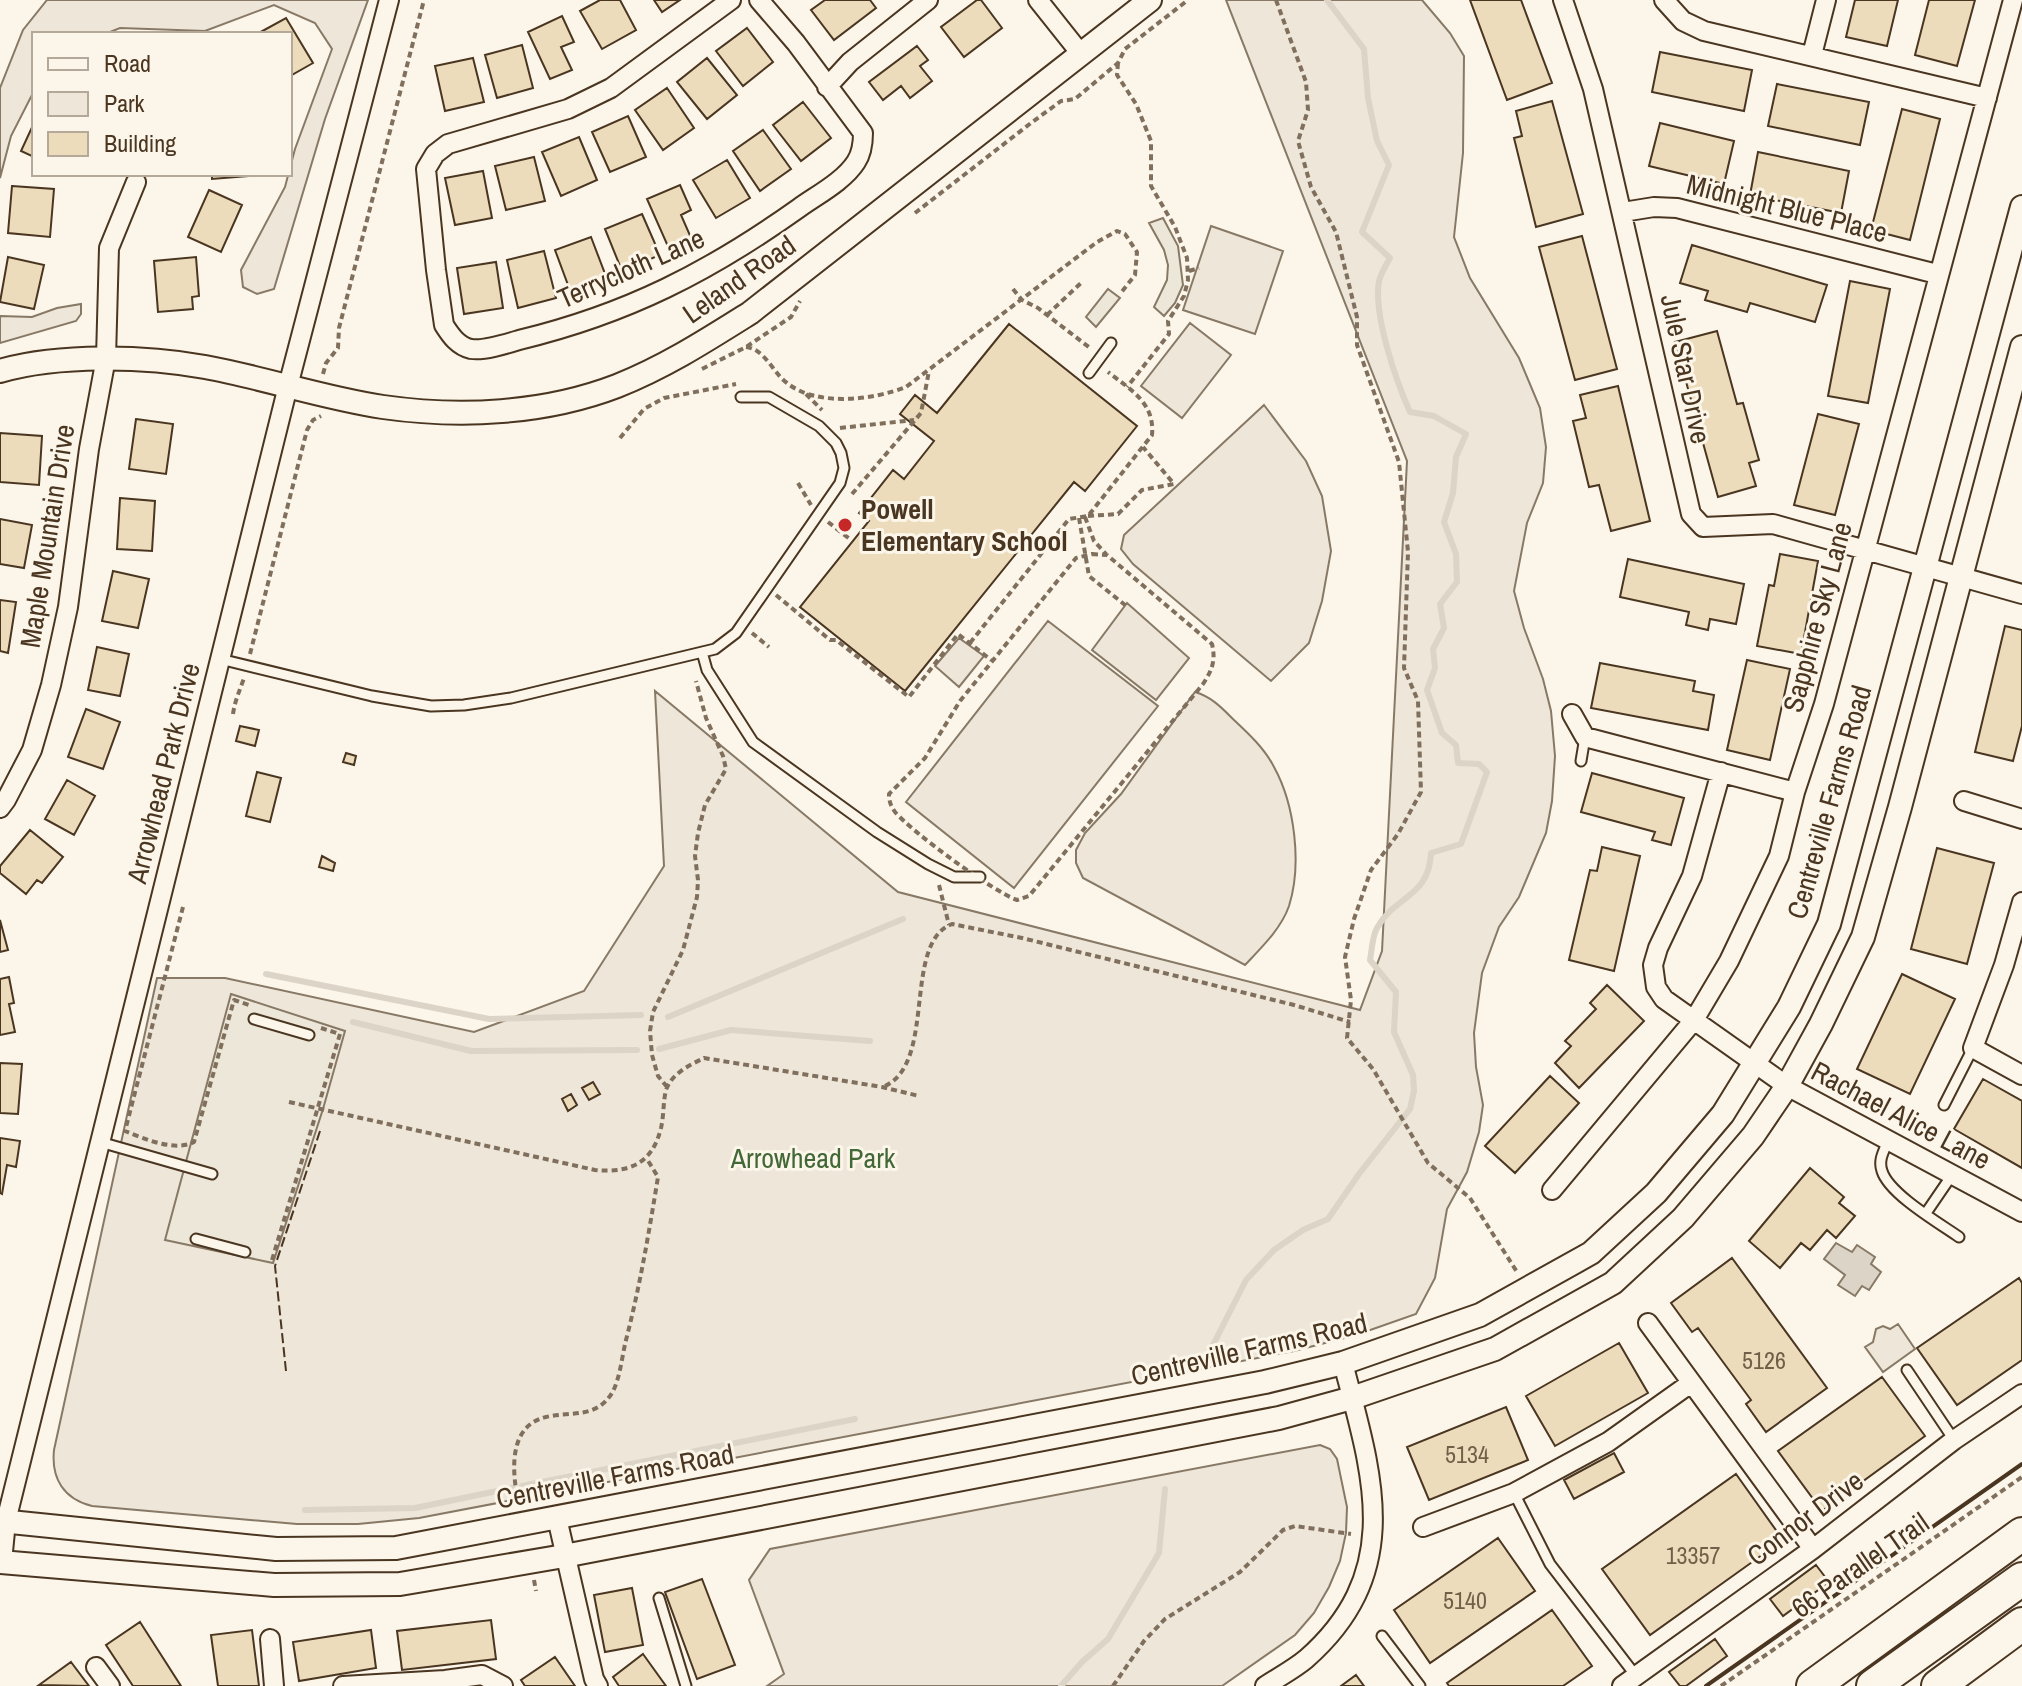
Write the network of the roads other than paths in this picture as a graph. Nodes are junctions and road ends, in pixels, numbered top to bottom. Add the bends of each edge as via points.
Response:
1 (389, 0) edge
2 (731, 0) edge
3 (759, 0) edge
4 (928, 0) edge
5 (1038, 0) edge
6 (1150, 0) edge
7 (1563, 0) edge
8 (1664, 0) edge
9 (1826, 0) edge
10 (2013, 0) edge
11 (1081, 54) junction
12 (1812, 55) junction
13 (827, 87) junction
14 (1987, 98) junction
15 (136, 182) dead end
16 (2022, 207) edge
17 (1623, 212) junction
18 (1937, 274) junction
19 (1111, 343) dead end
20 (2022, 347) edge
21 (106, 358) junction
22 (0, 371) edge
23 (1089, 373) dead end
24 (288, 386) junction
25 (741, 397) dead end
26 (1864, 548) junction
27 (1924, 567) junction
28 (1961, 577) junction
29 (2022, 594) edge
30 (702, 652) junction
31 (220, 659) junction
32 (1572, 714) dead end
33 (1585, 737) junction
34 (1581, 761) dead end
35 (1721, 772) junction
36 (1795, 792) junction
37 (1964, 801) dead end
38 (0, 808) edge
39 (2022, 819) edge
40 (980, 877) road end
41 (2022, 902) edge
42 (254, 1019) dead end
43 (1694, 1020) junction
44 (309, 1030) road end
45 (1973, 1048) junction
46 (1755, 1064) junction
47 (2022, 1075) edge
48 (1787, 1086) junction
49 (1944, 1105) dead end
50 (1888, 1141) junction
51 (100, 1142) junction
52 (212, 1174) dead end
53 (1952, 1175) junction
54 (1552, 1190) dead end
55 (2022, 1212) edge
56 (1926, 1213) junction
57 (1959, 1237) dead end
58 (196, 1239) dead end
59 (245, 1252) dead end
60 (1648, 1323) dead end
61 (1343, 1363) junction
62 (1907, 1370) dead end
63 (1691, 1383) junction
64 (2022, 1394) edge
65 (1352, 1398) junction
66 (1954, 1440) junction
67 (1514, 1493) junction
68 (557, 1518) junction
69 (3, 1521) edge
70 (1423, 1527) dead end
71 (2022, 1534) edge
72 (1813, 1549) junction
73 (564, 1556) junction
74 (1, 1562) edge
75 (2022, 1579) edge
76 (1958, 1580) junction
77 (659, 1598) dead end
78 (2022, 1624) edge
79 (1382, 1636) dead end
80 (270, 1639) dead end
81 (96, 1667) dead end
82 (1629, 1681) edge
83 (110, 1686) edge
84 (274, 1686) edge
85 (343, 1686) edge
86 (503, 1686) edge
87 (598, 1686) edge
88 (686, 1686) edge
89 (1265, 1686) edge
90 (1420, 1686) edge
91 (1790, 1686) edge
92 (1813, 1686) edge
93 (1873, 1686) edge
94 (1938, 1686) edge

1 - 24 street, Arrowhead Park Drive
2 - 13 street, Terrycloth Lane via 611,88 568,109 448,144 435,154 426,169 431,225 444,325 455,341 472,349 571,328 692,277 744,247 855,164 863,133
3 - 13 street
4 - 13 street
5 - 11 street
6 - 11 street, Leland Road
7 - 17 street, Jule Star Drive via 1593,89
8 - 12 street via 1683,21 1704,31
9 - 12 street
10 - 14 street, Sapphire Sky Lane
11 - 24 street, Leland Road via 750,313 682,355 616,386 550,405 471,413 384,407
12 - 14 street
14 - 18 street, Sapphire Sky Lane
15 - 21 street, Maple Mountain Drive via 109,248
16 - 27 street, Centreville Farms Road
17 - 18 street, Midnight Blue Place via 1677,208
17 - 26 street, Jule Star Drive via 1691,514 1703,527 1773,524
18 - 26 street, Sapphire Sky Lane
19 - 23 lane
20 - 28 street
21 - 22 street, Leland Road
21 - 24 street, Leland Road via 203,366
21 - 38 street, Maple Mountain Drive via 51,685 32,750
24 - 31 street, Arrowhead Park Drive
25 - 30 lane via 769,397 819,426 836,443 844,468 840,483 742,626 726,643
26 - 27 street, Jule Star Drive
26 - 36 street, Sapphire Sky Lane
27 - 28 street, Jule Star Drive
27 - 46 street, Centreville Farms Road via 1829,924
28 - 29 street, Jule Star Drive
28 - 48 street via 1863,937
30 - 31 lane via 511,698 431,706
30 - 40 lane via 753,742 877,832 937,868 954,877
31 - 51 street, Arrowhead Park Drive
32 - 33 street
33 - 34 lane
33 - 35 street
35 - 36 street
35 - 43 street, Rachael Alice Lane via 1692,876 1653,965 1664,999
36 - 43 street, Sapphire Sky Lane via 1779,856
37 - 39 street
41 - 45 street
42 - 44 lane
43 - 46 street, Rachael Alice Lane
43 - 54 street, Sapphire Sky Lane
45 - 47 street
45 - 49 lane
46 - 48 street, Rachael Alice Lane
46 - 61 street, Centreville Farms Road via 1723,1114 1656,1193 1591,1253 1480,1315
48 - 50 street, Rachael Alice Lane
48 - 65 street via 1753,1136 1683,1218 1613,1283 1495,1349
50 - 53 street, Rachael Alice Lane
50 - 56 lane via 1881,1171 1891,1187
51 - 52 lane
51 - 69 street, Arrowhead Park Drive
53 - 55 street, Rachael Alice Lane
53 - 56 lane
56 - 57 lane
58 - 59 lane
60 - 63 street
61 - 65 street
61 - 68 street, Centreville Farms Road
62 - 66 lane
63 - 67 street via 1608,1442
63 - 72 street
64 - 66 street, Connor Drive
65 - 73 street via 1279,1418
65 - 89 street via 1371,1479 1375,1534 1363,1586 1306,1659
66 - 72 street, Connor Drive
67 - 70 street
67 - 82 lane via 1550,1564
68 - 69 street, Centreville Farms Road via 396,1548 276,1549
68 - 73 street
69 - 74 street, Arrowhead Park Drive
71 - 76 highway
72 - 82 street, Connor Drive
73 - 74 street via 400,1584 274,1585
73 - 87 street
75 - 93 highway
76 - 91 highway
76 - 92 highway
77 - 88 lane
78 - 94 highway
79 - 90 lane
80 - 84 street
81 - 83 street
85 - 86 street via 482,1675

